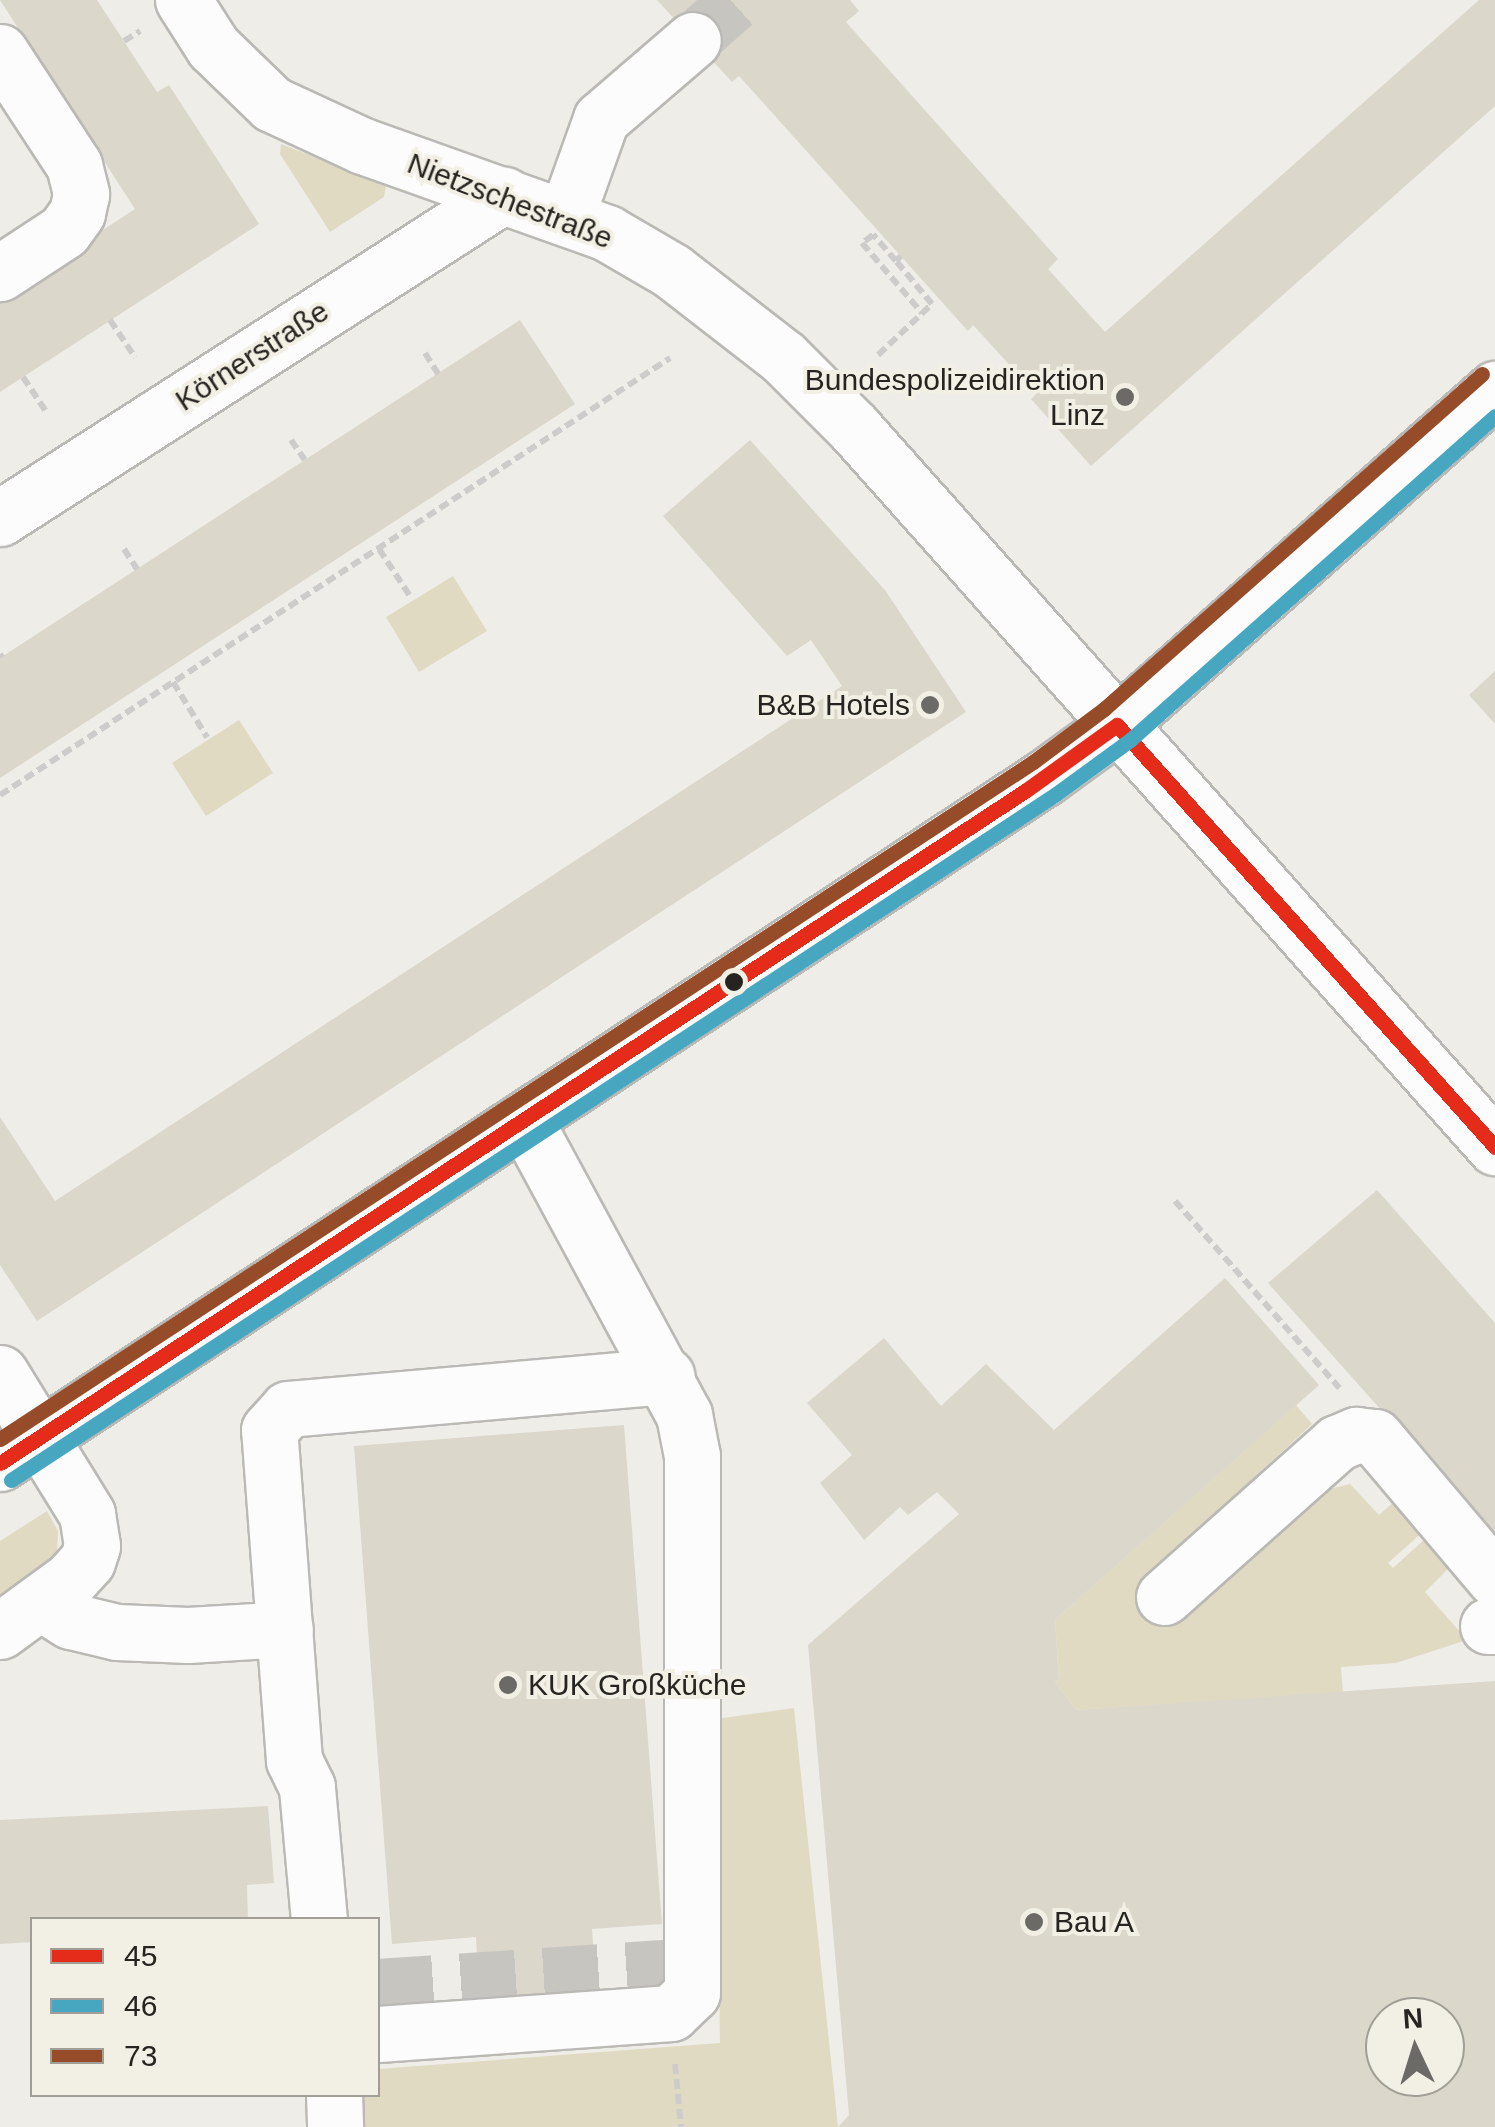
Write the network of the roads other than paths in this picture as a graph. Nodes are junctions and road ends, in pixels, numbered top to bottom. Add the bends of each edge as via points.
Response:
1 (162, 15) edge
2 (693, 40) tunnel mouth
3 (0, 52) edge
4 (504, 196) junction
5 (566, 217) junction
6 (0, 272) edge
7 (1495, 389) edge
8 (0, 518) edge
9 (1117, 725) junction
10 (524, 1119) junction
11 (1495, 1148) edge
12 (0, 1373) edge
13 (667, 1376) junction
14 (21, 1449) edge
15 (1164, 1596) dead end
16 (1493, 1610) edge
17 (20, 1617) edge
18 (285, 1629) junction
19 (320, 1917) edge
20 (380, 2034) edge
21 (334, 2097) edge
22 (335, 2127) edge

1 - 4 street, Nietzschestraße via 213,47 272,104 363,146
2 - 5 street via 601,119
3 - 6 street via 74,166 82,194 64,231
4 - 5 street, Nietzschestraße
4 - 8 street, Körnerstraße
5 - 9 street, Nietzschestraße via 672,271 793,367
7 - 9 street
9 - 10 street
9 - 11 street, Nietzschestraße
10 - 13 street
10 - 14 street
12 - 14 street
13 - 18 street via 288,1409 269,1430
13 - 20 street via 692,1456 692,1993 671,2013
14 - 17 street via 88,1514 92,1546 71,1579
15 - 16 street via 1337,1443 1356,1436 1374,1437
17 - 18 street via 117,1632
18 - 19 street via 294,1760 307,1787
21 - 22 street

